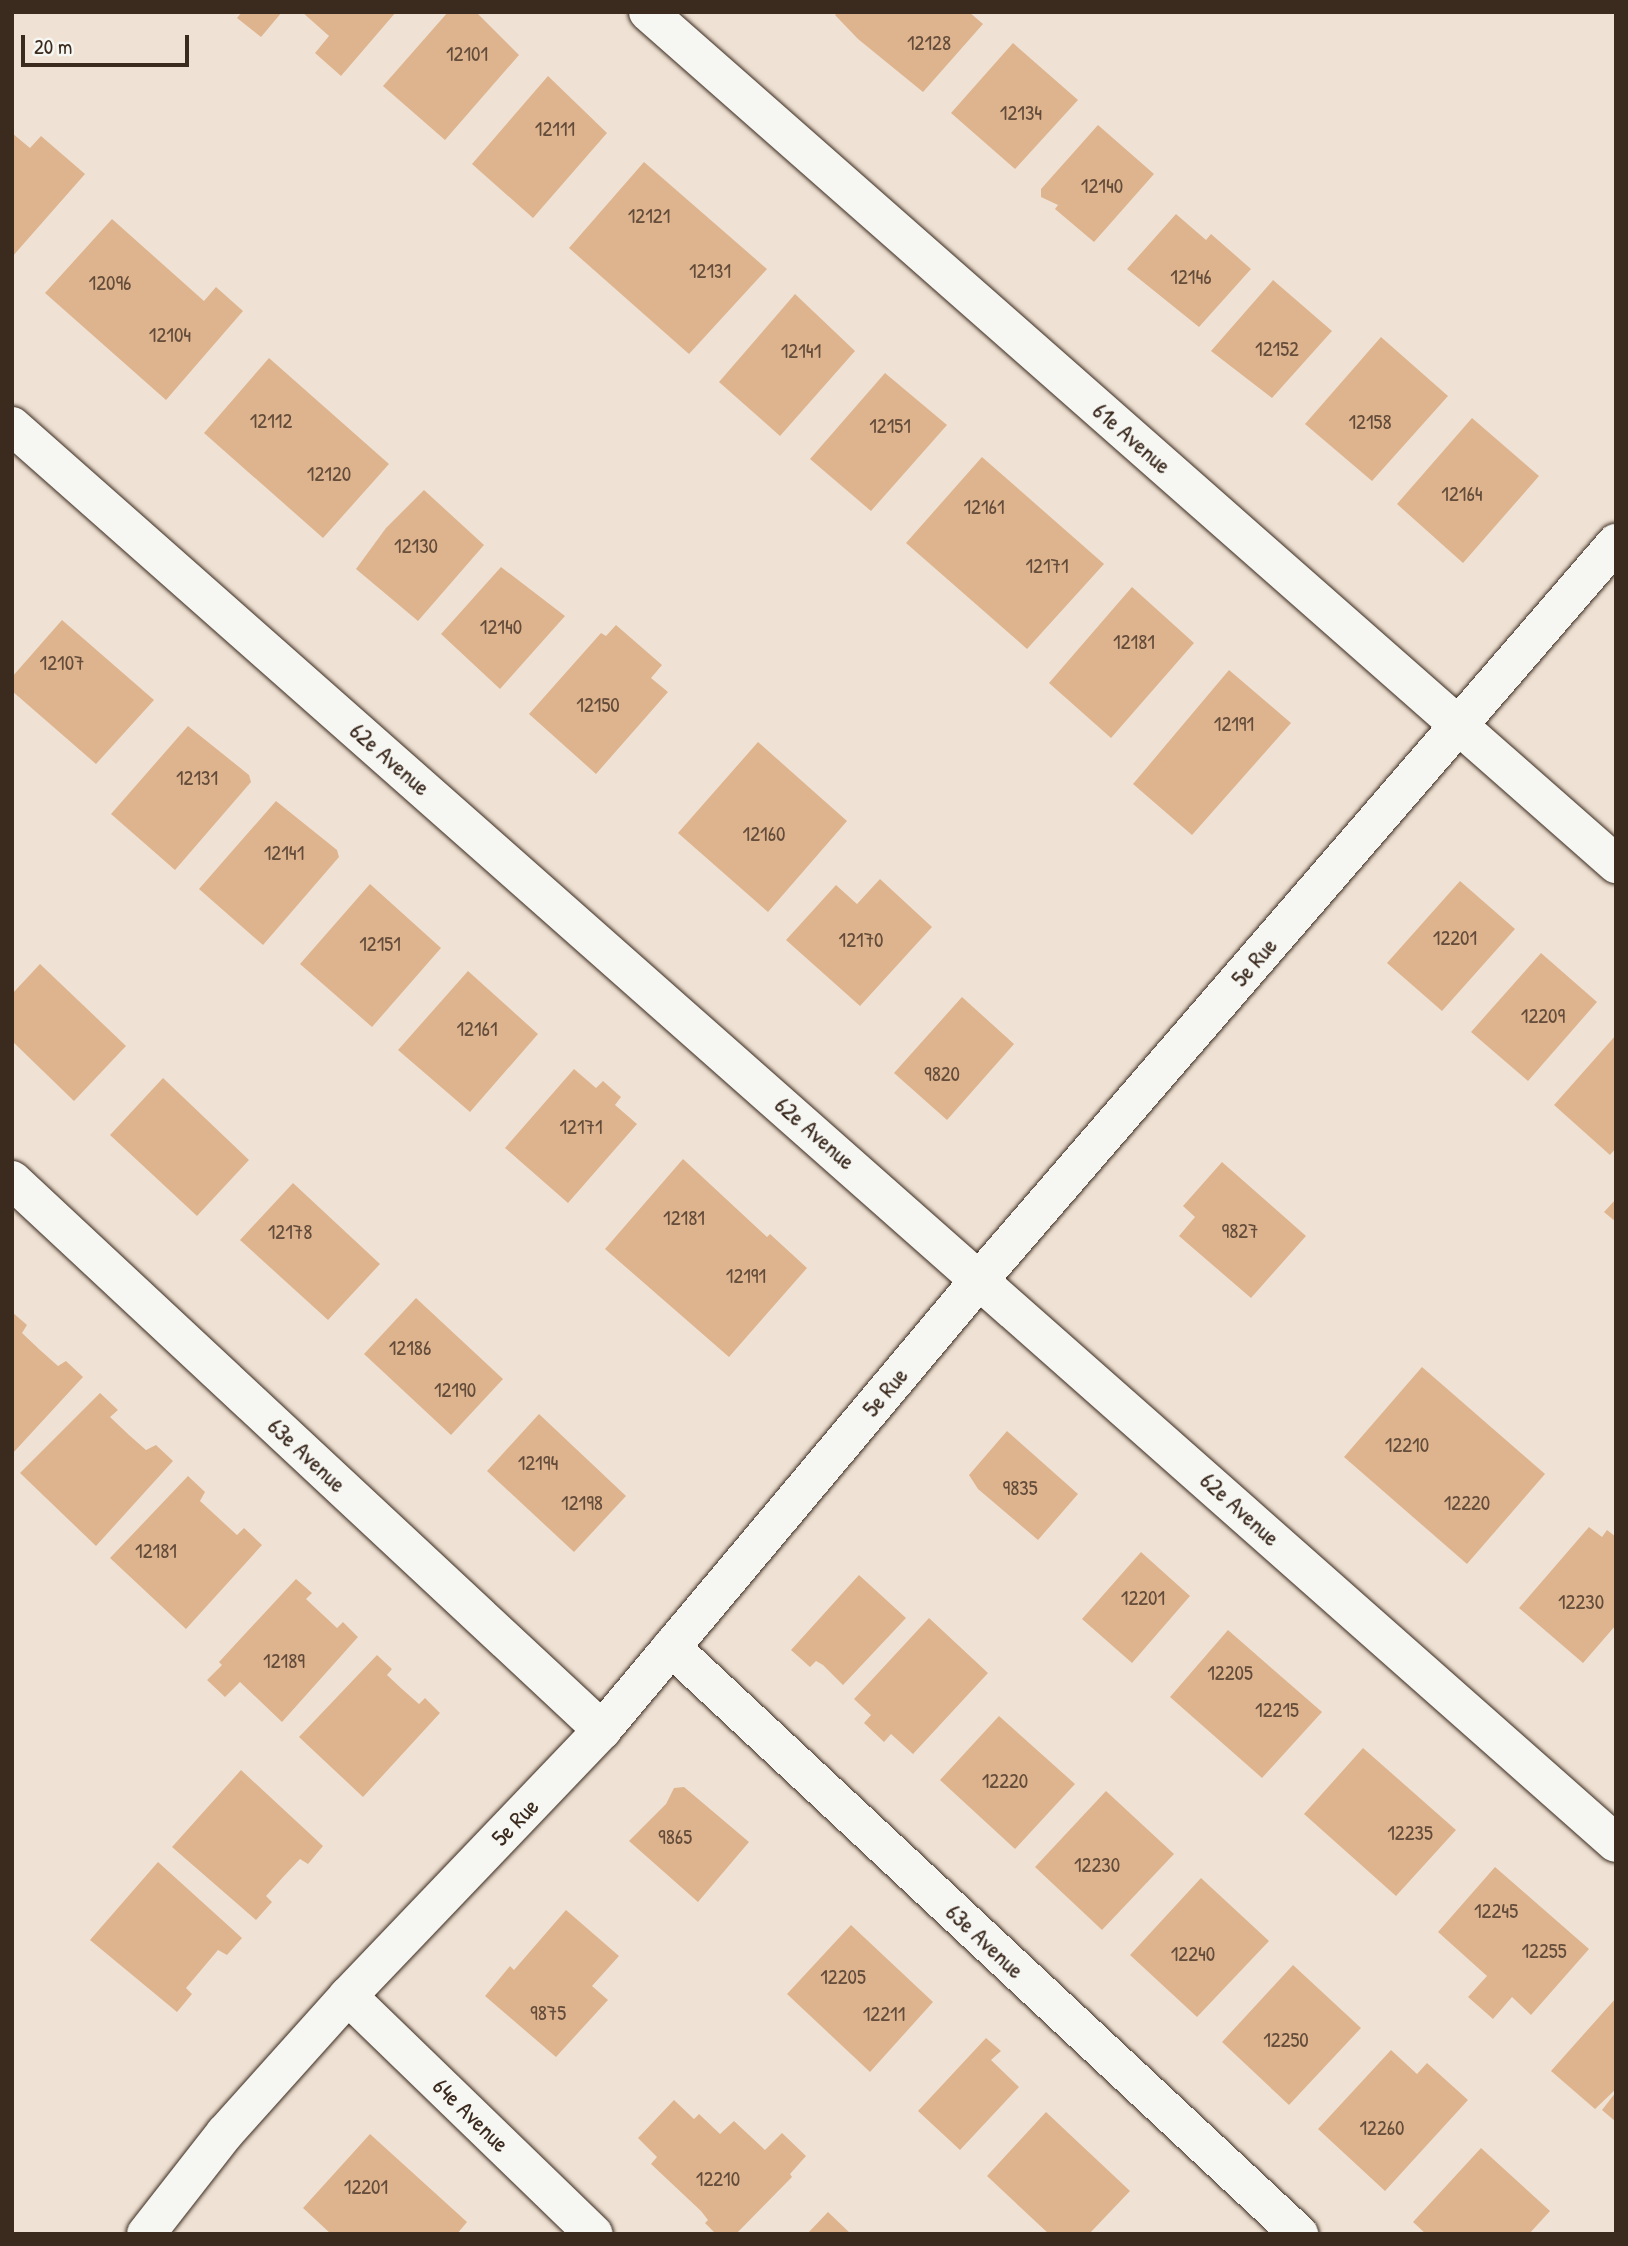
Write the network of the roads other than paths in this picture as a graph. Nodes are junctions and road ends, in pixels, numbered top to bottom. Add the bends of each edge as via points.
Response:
1 (648, 12) edge
2 (12, 426) edge
3 (1616, 543) edge
4 (1459, 724) junction
5 (1616, 864) edge
6 (12, 1180) edge
7 (980, 1279) junction
8 (671, 1647) junction
9 (602, 1730) junction
10 (1616, 1843) edge
11 (348, 1996) junction
12 (146, 2234) edge
13 (594, 2234) edge
14 (1299, 2234) edge

1 - 4 street, 61e Avenue
2 - 7 street, 62e Avenue
3 - 4 street, 5e Rue
4 - 5 street, 61e Avenue
4 - 7 street, 5e Rue
6 - 9 street, 63e Avenue
7 - 8 street, 5e Rue
7 - 10 street, 62e Avenue
8 - 9 street, 5e Rue
8 - 14 street, 63e Avenue
9 - 11 street, 5e Rue
11 - 12 street, 5e Rue via 225,2133
11 - 13 street, 64e Avenue

